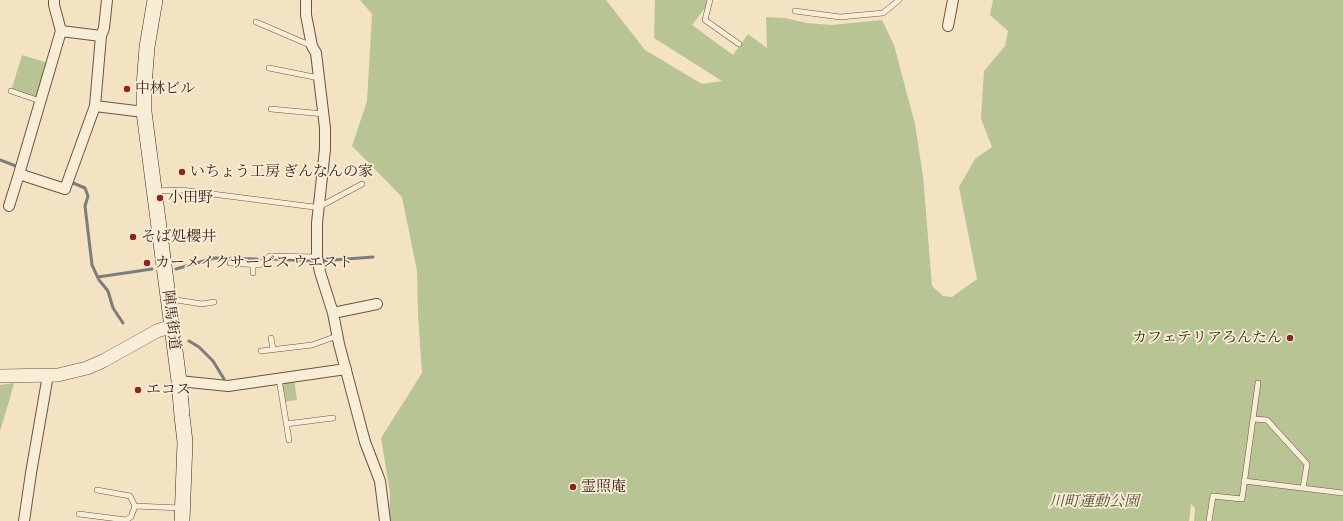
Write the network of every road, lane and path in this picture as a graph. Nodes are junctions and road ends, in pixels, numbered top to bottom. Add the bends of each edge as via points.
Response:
1 (54, 0) edge
2 (107, 0) edge
3 (155, 0) edge
4 (306, 0) edge
5 (710, 0) edge
6 (900, 0) edge
7 (953, 0) edge
8 (795, 11) dead end
9 (256, 22) dead end
10 (948, 26) dead end
11 (61, 31) junction
12 (101, 36) junction
13 (739, 44) dead end
14 (312, 46) junction
15 (269, 68) dead end
16 (319, 78) junction
17 (11, 91) dead end
18 (40, 101) junction
19 (95, 106) junction
20 (271, 109) dead end
21 (144, 112) junction
22 (324, 114) junction
23 (19, 174) junction
24 (362, 184) dead end
25 (154, 191) junction
26 (9, 206) dead end
27 (319, 207) junction
28 (317, 257) junction
29 (230, 263) dead end
30 (253, 264) junction
31 (253, 273) dead end
32 (169, 299) junction
33 (214, 302) dead end
34 (377, 304) dead end
35 (333, 313) junction
36 (172, 326) junction
37 (338, 336) junction
38 (271, 338) dead end
39 (273, 349) junction
40 (261, 351) dead end
41 (346, 369) junction
42 (48, 375) junction
43 (0, 376) edge
44 (279, 379) junction
45 (179, 381) junction
46 (1258, 383) dead end
47 (333, 418) dead end
48 (1253, 419) junction
49 (286, 424) junction
50 (289, 440) dead end
51 (1244, 482) junction
52 (1303, 488) junction
53 (97, 490) dead end
54 (1343, 493) edge
55 (135, 506) junction
56 (79, 514) dead end
57 (183, 514) edge
58 (24, 521) edge
59 (385, 521) edge
60 (1209, 521) edge

1 - 11 street
2 - 12 street
3 - 21 main road, 陣馬街道 via 147,47
4 - 14 street
5 - 13 lane via 705,20
6 - 8 lane via 883,13 840,17
7 - 10 street
9 - 14 lane
11 - 12 street
11 - 18 street
12 - 19 street
14 - 16 street via 316,53
15 - 16 lane
16 - 22 street
17 - 18 lane
18 - 23 street
19 - 21 street
19 - 23 street via 66,189
20 - 22 lane
21 - 25 main road, 陣馬街道
22 - 27 street via 325,149
23 - 26 street
24 - 27 lane
25 - 27 lane via 181,190
25 - 32 main road, 陣馬街道
27 - 28 street
28 - 30 lane via 270,256 259,265
28 - 35 street
29 - 30 lane
30 - 31 lane
32 - 33 lane via 202,304
32 - 36 main road, 陣馬街道
34 - 35 street
35 - 37 street
36 - 42 street via 156,331 96,365
36 - 45 main road, 陣馬街道
37 - 39 lane via 312,345
37 - 41 street
38 - 39 lane
39 - 40 lane
41 - 44 street
41 - 59 street via 365,442 380,481
42 - 43 street
42 - 58 street
44 - 45 street via 228,386
44 - 49 lane
45 - 57 main road, 陣馬街道 via 185,442
46 - 48 lane
47 - 49 lane
48 - 51 lane
48 - 52 lane via 1267,420 1307,464
49 - 50 lane
51 - 52 lane
51 - 60 lane via 1242,499 1213,496
52 - 54 lane
53 - 55 lane via 130,496
55 - 56 lane via 131,517 126,520
55 - 57 lane

